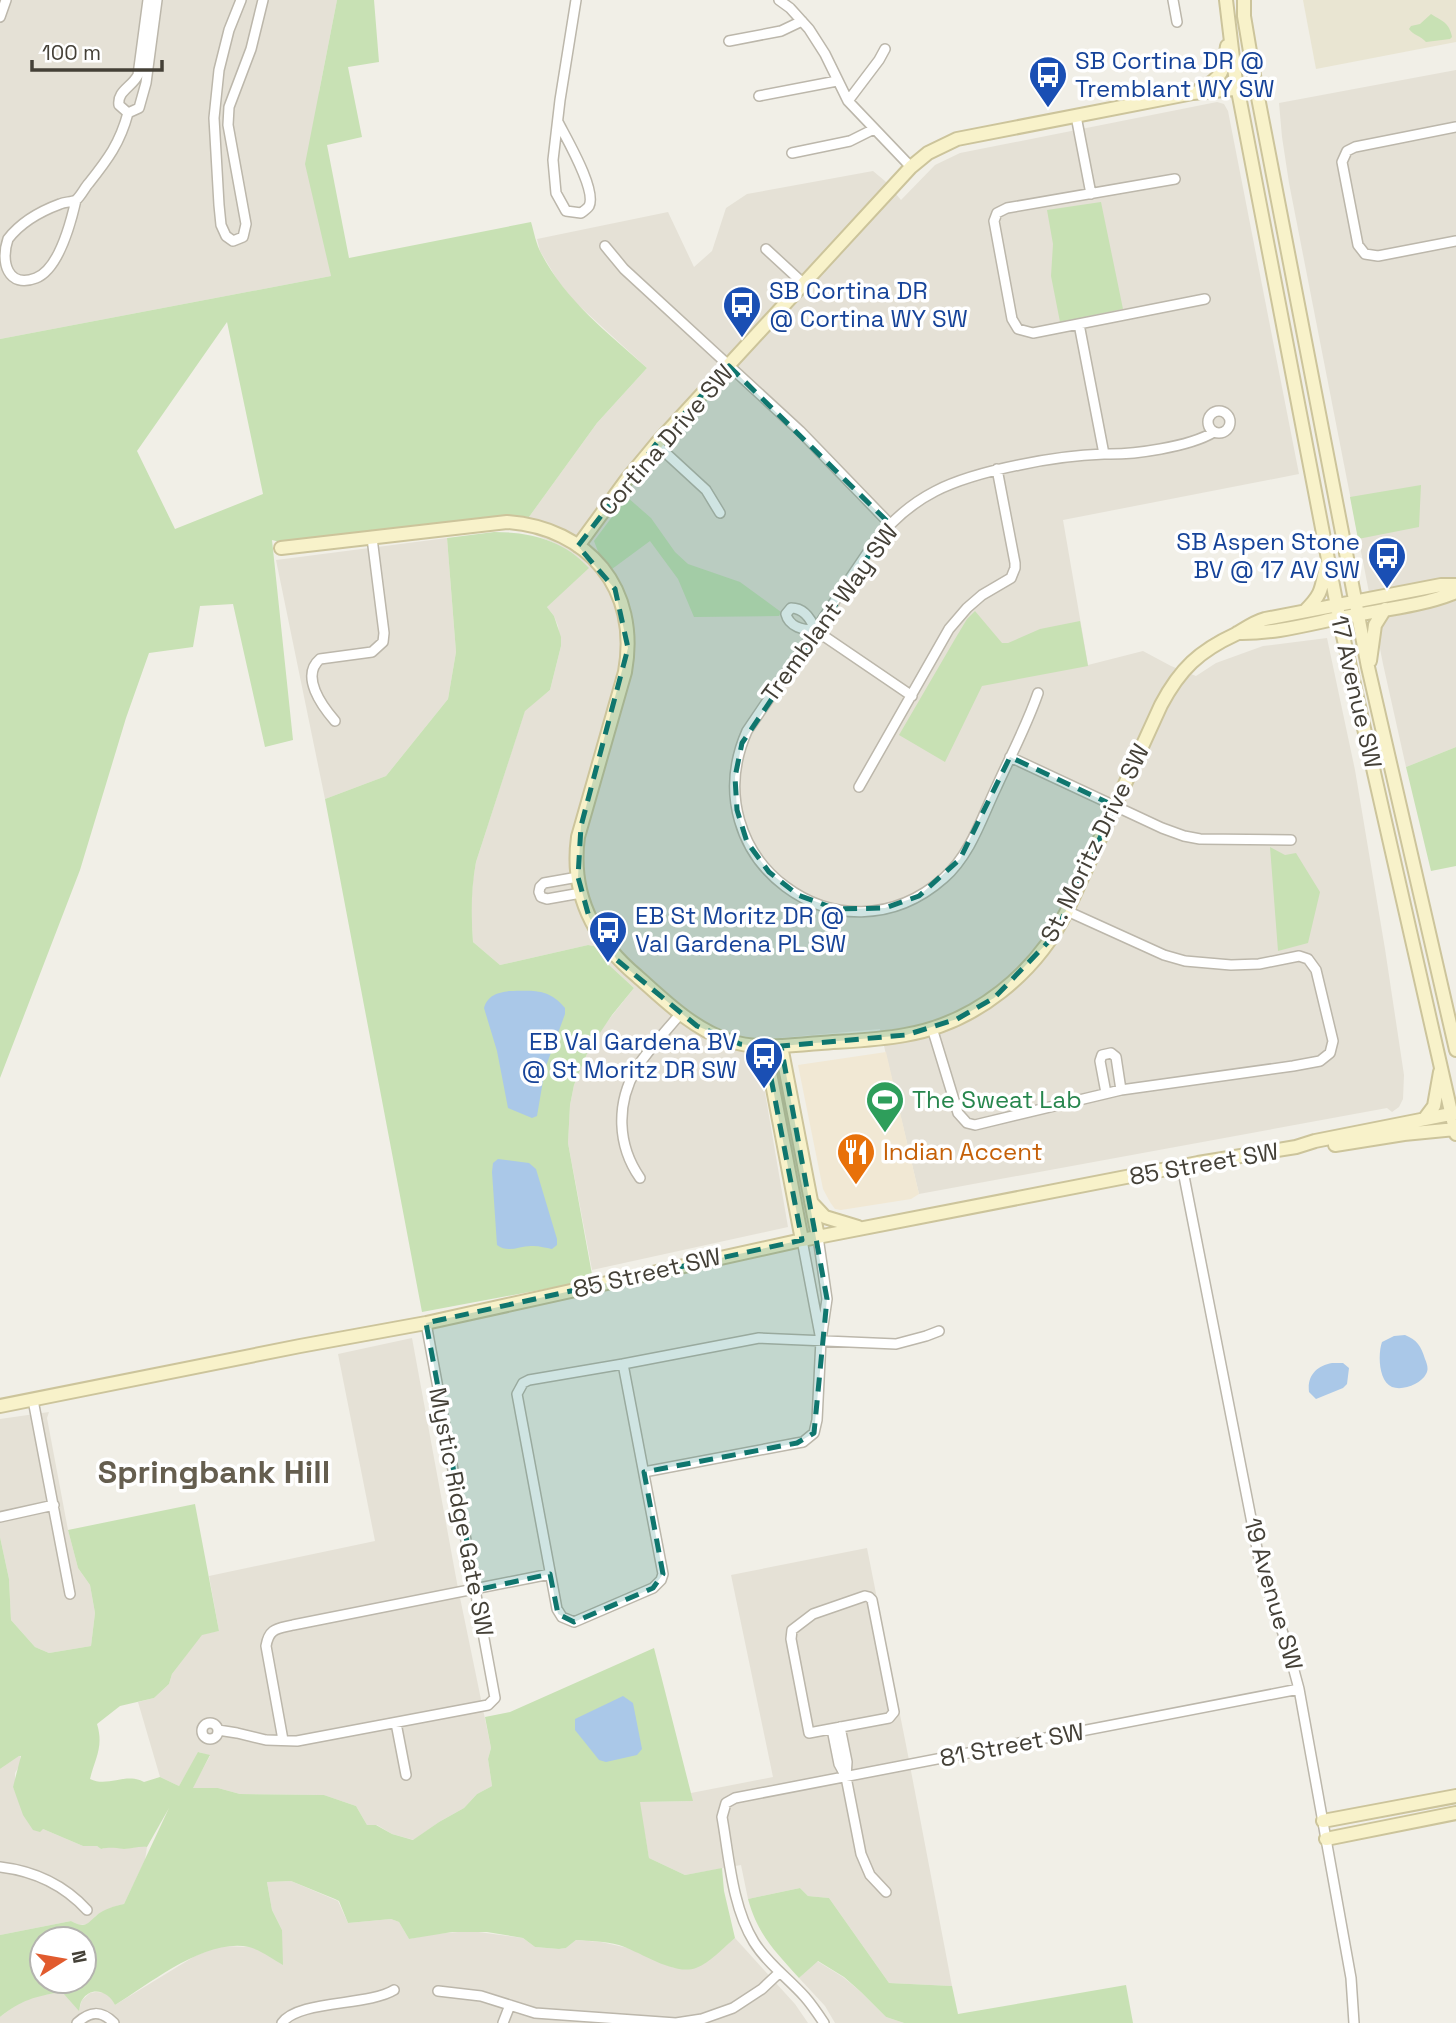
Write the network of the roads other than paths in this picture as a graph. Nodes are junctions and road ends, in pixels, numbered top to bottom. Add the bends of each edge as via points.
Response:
1 (6, 0) edge
2 (148, 0) edge
3 (157, 0) edge
4 (241, 0) edge
5 (262, 0) edge
6 (576, 0) edge
7 (779, 0) edge
8 (1173, 0) edge
9 (1226, 0) edge
10 (1244, 0) edge
11 (0, 17) edge
12 (1227, 18) junction
13 (802, 22) junction
14 (1177, 22) dead end
15 (729, 41) dead end
16 (885, 49) dead end
17 (836, 81) junction
18 (1256, 87) junction
19 (1239, 88) junction
20 (1193, 93) junction
21 (759, 96) dead end
22 (848, 101) junction
23 (128, 113) junction
24 (1076, 116) junction
25 (558, 122) junction
26 (1456, 127) edge
27 (874, 129) junction
28 (792, 153) dead end
29 (911, 167) junction
30 (1175, 180) dead end
31 (1091, 194) junction
32 (76, 200) junction
33 (1456, 241) edge
34 (606, 246) dead end
35 (766, 249) dead end
36 (804, 284) junction
37 (1205, 299) dead end
38 (1079, 324) junction
39 (729, 366) junction
40 (1214, 432) dead end
41 (656, 444) junction
42 (1104, 454) junction
43 (998, 469) junction
44 (720, 513) dead end
45 (891, 524) junction
46 (372, 538) junction
47 (578, 546) junction
48 (281, 548) dead end
49 (1327, 559) junction
50 (1456, 585) edge
51 (1456, 592) edge
52 (1355, 601) junction
53 (1385, 609) junction
54 (1304, 611) junction
55 (1338, 611) junction
56 (1358, 614) junction
57 (815, 630) junction
58 (1237, 633) junction
59 (1368, 667) junction
60 (1038, 693) dead end
61 (912, 696) junction
62 (335, 721) dead end
63 (1010, 757) junction
64 (859, 787) dead end
65 (1115, 806) junction
66 (1291, 840) dead end
67 (578, 877) junction
68 (581, 893) junction
69 (1067, 911) junction
70 (681, 1013) junction
71 (932, 1028) junction
72 (781, 1046) junction
73 (765, 1047) junction
74 (1456, 1050) edge
75 (1441, 1065) junction
76 (1121, 1090) junction
77 (1106, 1093) junction
78 (1454, 1113) edge
79 (1425, 1118) junction
80 (1456, 1130) edge
81 (1296, 1147) junction
82 (1182, 1166) junction
83 (640, 1178) dead end
84 (811, 1201) junction
85 (862, 1228) junction
86 (818, 1237) junction
87 (802, 1240) junction
88 (426, 1323) junction
89 (939, 1331) dead end
90 (821, 1340) junction
91 (623, 1364) junction
92 (33, 1400) junction
93 (0, 1406) edge
94 (644, 1472) junction
95 (54, 1505) junction
96 (0, 1517) edge
97 (550, 1574) junction
98 (476, 1590) junction
99 (70, 1594) dead end
100 (1299, 1689) junction
101 (396, 1723) junction
102 (836, 1728) junction
103 (218, 1730) dead end
104 (283, 1740) junction
105 (406, 1776) dead end
106 (846, 1777) junction
107 (1456, 1796) edge
108 (1424, 1802) junction
109 (1456, 1813) edge
110 (1428, 1819) junction
111 (1323, 1821) junction
112 (1326, 1839) junction
113 (0, 1867) edge
114 (886, 1892) dead end
115 (87, 1910) dead end
116 (780, 1972) junction
117 (394, 1990) dead end
118 (438, 1991) dead end
119 (510, 2005) junction
120 (656, 2022) edge
121 (77, 2023) edge
122 (114, 2023) edge
123 (282, 2023) edge
124 (503, 2023) edge
125 (824, 2023) edge
126 (1354, 2023) edge

1 - 11 street
2 - 23 street via 138,75 118,99
3 - 23 street via 145,92 139,108
4 - 5 street via 219,70 215,118 221,225 233,242 243,237 246,224 228,115
6 - 25 street
7 - 13 street
8 - 14 street
9 - 12 street, 17 Avenue SW
10 - 18 street, 17 Avenue SW
12 - 19 street, 17 Avenue SW
12 - 20 street via 1222,72
13 - 15 street
13 - 17 street via 825,54
16 - 22 street
17 - 21 street
17 - 22 street
18 - 19 street, Cortina Drive SW
18 - 52 street, 17 Avenue SW
19 - 20 street, Cortina Drive SW
19 - 49 street, 17 Avenue SW
20 - 24 street, Cortina Drive SW
22 - 27 street
23 - 32 street via 116,147
24 - 29 street, Cortina Drive SW via 957,139
24 - 31 street
25 - 25 street via 553,160 556,192 566,211 581,213 591,198
26 - 33 street via 1354,146 1342,162 1358,245 1365,254 1378,256
27 - 28 street via 849,141
27 - 29 street
29 - 36 street, Cortina Drive SW
30 - 31 street
31 - 38 street via 1002,209 994,219 1018,329 1028,333
32 - 32 street via 46,210 18,228 2,251 2,263 12,278 30,281 50,267
34 - 39 street via 624,270
35 - 36 street
36 - 39 street, Cortina Drive SW
37 - 38 street
38 - 42 street
39 - 41 street, Cortina Drive SW
39 - 45 street
40 - 42 street, Tremblant Way SW via 1200,440
41 - 44 street via 706,490
41 - 47 street, Cortina Drive SW
42 - 43 street, Tremblant Way SW
43 - 45 street, Tremblant Way SW via 944,486
43 - 61 street via 1015,563 1013,574 957,618
45 - 57 street, Tremblant Way SW
46 - 47 street, St. Moritz Drive SW via 507,522 545,528
46 - 48 street, St. Moritz Drive SW
46 - 62 street via 383,642 372,652 320,659 312,669 318,698
47 - 67 street, St. Moritz Drive SW via 615,589 625,615 628,648 581,826
49 - 54 street via 1319,596
49 - 55 street, 17 Avenue SW
50 - 52 street, St. Moritz Drive SW
51 - 53 street, St. Moritz Drive SW
52 - 55 street, St. Moritz Drive SW
52 - 56 street, 17 Avenue SW
53 - 56 street, St. Moritz Drive SW
53 - 59 street via 1375,625
54 - 55 street, St. Moritz Drive SW
54 - 58 street, St. Moritz Drive SW via 1254,622
55 - 56 street, St. Moritz Drive SW
55 - 58 street, St. Moritz Drive SW via 1267,632
55 - 75 street, 17 Avenue SW
56 - 59 street, 17 Avenue SW
57 - 61 street
57 - 63 street, Tremblant Way SW via 747,731 735,777 737,810 747,842 787,888 817,904 852,911 886,908 919,896 960,859
58 - 65 street, St. Moritz Drive SW via 1202,652 1177,677
59 - 74 street, 17 Avenue SW
60 - 63 street, Tremblant Way SW
61 - 64 street
63 - 65 street
65 - 66 street via 1184,836
65 - 69 street, St. Moritz Drive SW
67 - 68 street, St. Moritz Drive SW
67 - 68 street via 544,883 539,892 547,899
68 - 70 street, St. Moritz Drive SW via 605,945
69 - 71 street, St. Moritz Drive SW via 1054,936 1007,988 957,1019
69 - 76 street via 1185,961 1244,965 1299,956 1316,970 1333,1041 1326,1058
70 - 73 street, St. Moritz Drive SW via 710,1034
70 - 83 street via 636,1068 624,1104 623,1143
71 - 72 street, St. Moritz Drive SW via 906,1035
71 - 77 street via 958,1113 967,1123
72 - 73 street, St. Moritz Drive SW
72 - 84 street
73 - 87 street
75 - 78 street, 17 Avenue SW
75 - 79 street via 1434,1106
76 - 77 street
76 - 77 street via 1116,1057 1111,1053 1102,1055 1100,1061
78 - 79 street, 85 Street SW
78 - 80 street, 17 Avenue SW
79 - 81 street, 85 Street SW
80 - 81 street, 85 Street SW
81 - 82 street, 85 Street SW
82 - 85 street, 85 Street SW
82 - 100 street, 19 Avenue SW via 1261,1569
84 - 85 street via 825,1217
84 - 86 street
85 - 86 street, 85 Street SW
86 - 87 street, 85 Street SW
86 - 90 street via 827,1299
87 - 88 street, 85 Street SW
87 - 90 street
88 - 92 street, 85 Street SW
88 - 98 street, Mystic Ridge Gate SW
89 - 90 street via 896,1344
90 - 91 street via 759,1339
90 - 94 street via 817,1420 809,1438
91 - 94 street
91 - 97 street via 529,1380 518,1390
92 - 93 street, 85 Street SW
92 - 95 street
94 - 97 street via 662,1569 658,1584 574,1622 558,1614
95 - 96 street
95 - 99 street
97 - 98 street
98 - 101 street, Mystic Ridge Gate SW via 493,1701
98 - 104 street via 272,1631 266,1646
100 - 106 street, 81 Street SW
100 - 111 street, 19 Avenue SW
101 - 104 street
101 - 105 street
102 - 102 street via 890,1718 894,1712 869,1597 813,1614 792,1630 809,1733
102 - 106 street via 848,1762
103 - 104 street
106 - 114 street via 864,1865
106 - 116 street, 81 Street SW via 726,1803 722,1817 745,1926
107 - 108 street
108 - 110 street
108 - 111 street
109 - 110 street
110 - 112 street
111 - 112 street, 19 Avenue SW
112 - 126 street, 19 Avenue SW via 1352,1978
113 - 115 street via 22,1870 55,1884
116 - 120 street via 757,1993 724,2012 689,2021
116 - 125 street
117 - 123 street via 307,2010
118 - 119 street
119 - 120 street via 551,2015
119 - 124 street
121 - 122 street via 94,2012

